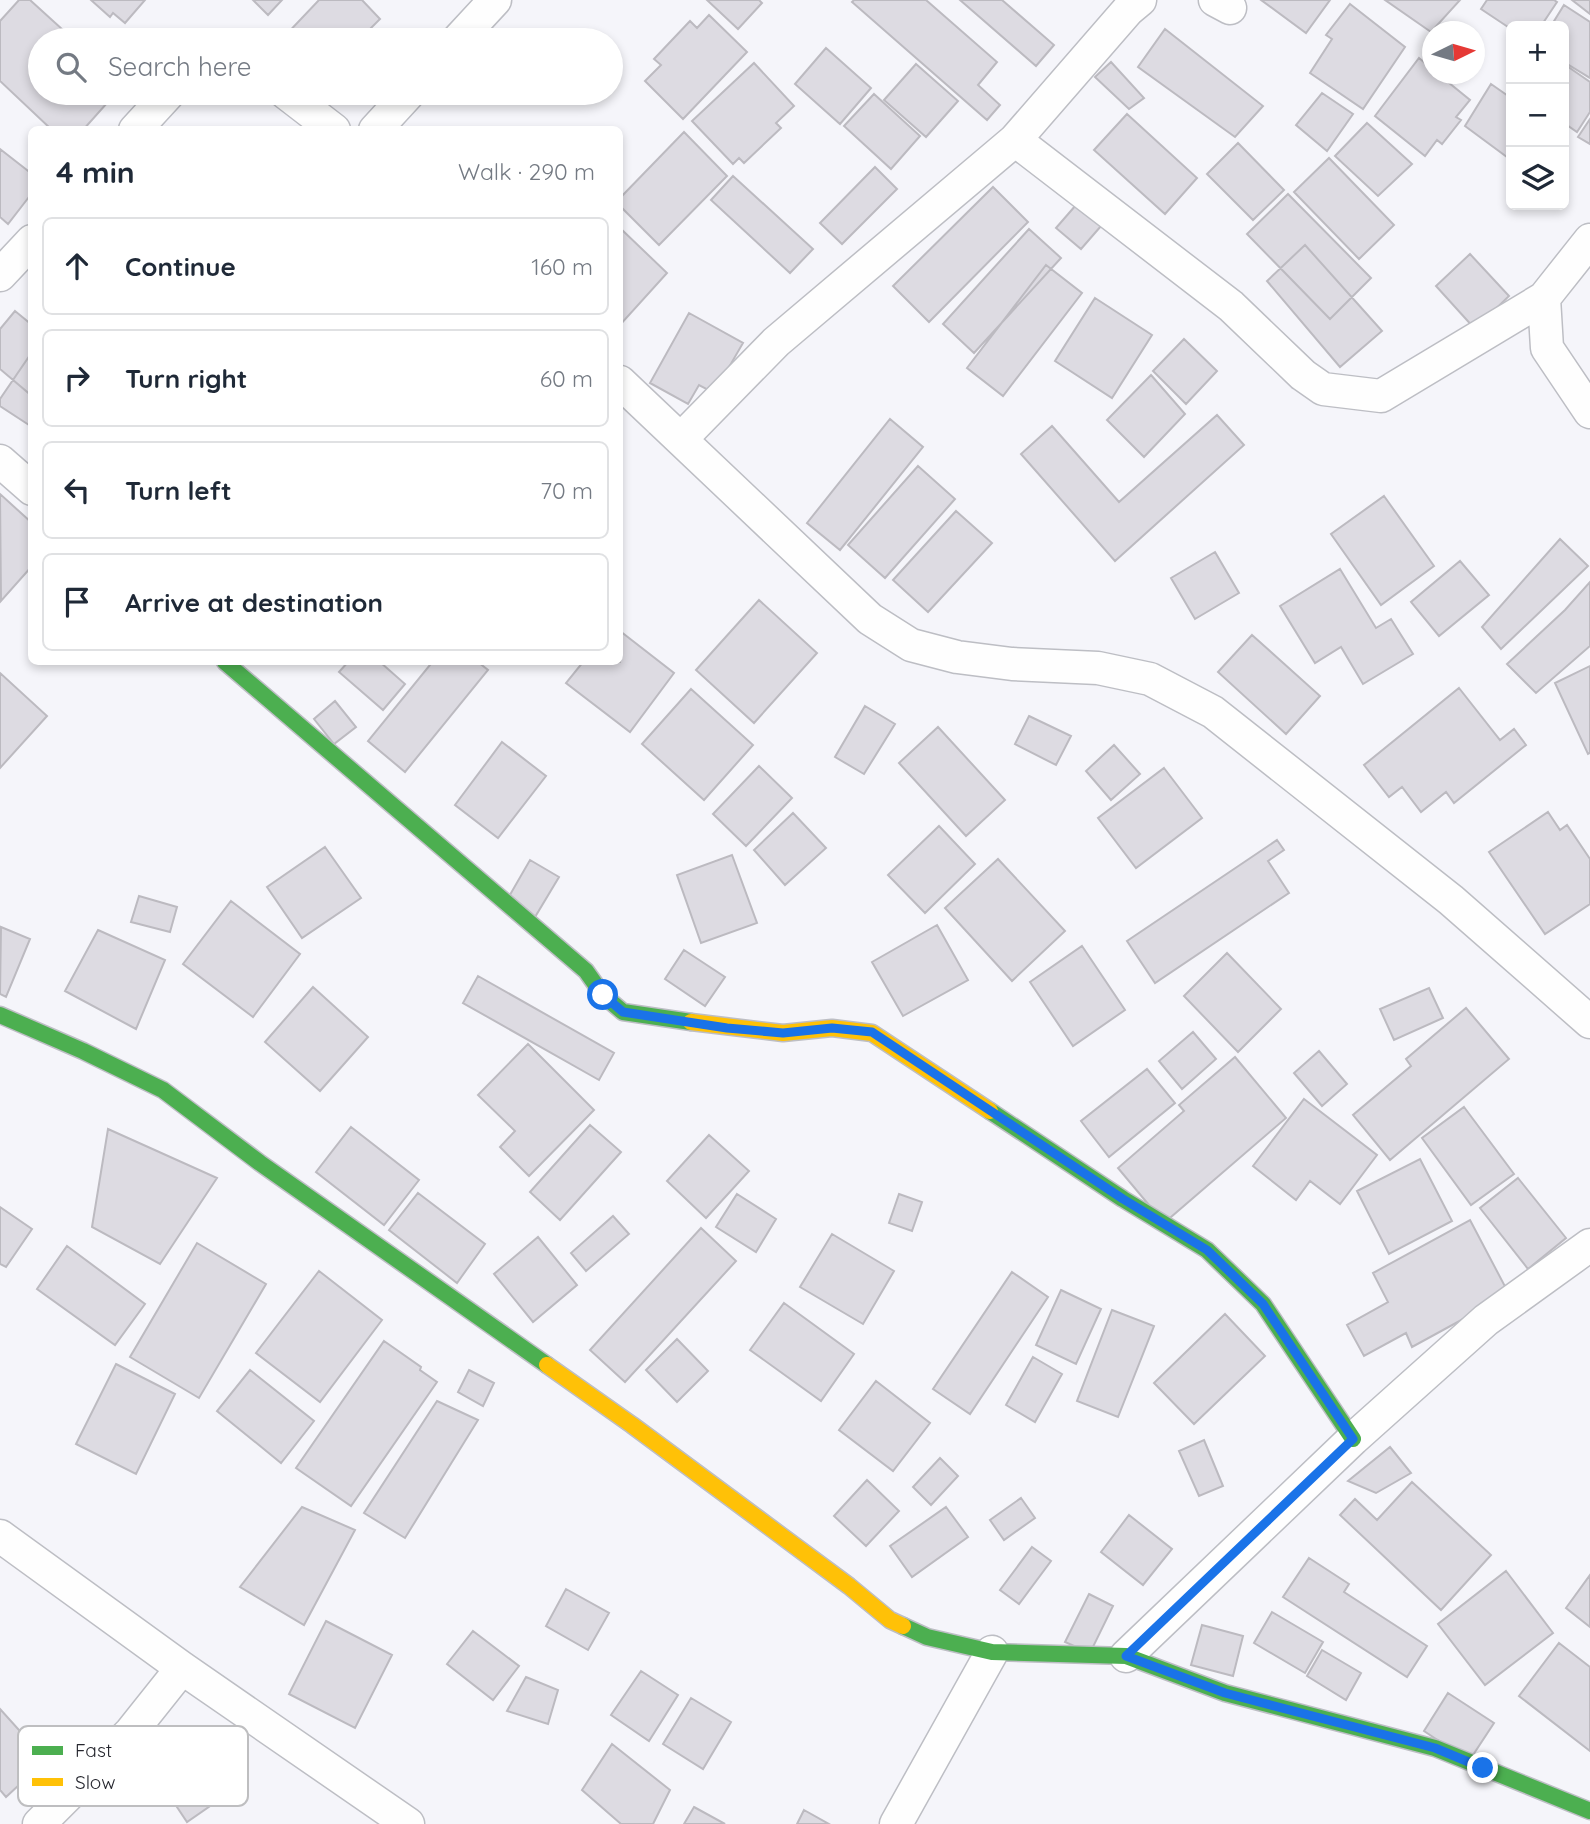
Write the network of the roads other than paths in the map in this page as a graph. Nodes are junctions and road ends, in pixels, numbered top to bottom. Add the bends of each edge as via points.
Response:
1 (495, 0) edge
2 (1140, 0) edge
3 (469, 28) edge
4 (158, 105) edge
5 (302, 105) edge
6 (398, 105) edge
7 (139, 126) edge
8 (329, 126) edge
9 (379, 126) edge
10 (1015, 140) junction
11 (1590, 240) edge
12 (28, 245) edge
13 (0, 275) edge
14 (1544, 298) junction
15 (623, 385) edge
16 (1590, 412) edge
17 (681, 439) junction
18 (0, 461) edge
19 (28, 486) edge
20 (229, 665) edge
21 (0, 1015) edge
22 (1590, 1022) edge
23 (1590, 1245) edge
24 (1353, 1439) junction
25 (0, 1536) edge
26 (992, 1652) junction
27 (1126, 1656) junction
28 (182, 1668) junction
29 (136, 1726) edge
30 (57, 1806) edge
31 (1590, 1811) edge
32 (39, 1824) edge
33 (408, 1824) edge
34 (896, 1824) edge

1 - 3 street
2 - 10 street
4 - 7 street
5 - 8 street
6 - 9 street
10 - 14 street via 1231,306 1323,389 1381,396
10 - 17 street via 776,342
11 - 14 street
12 - 13 street
14 - 16 street via 1547,348
15 - 17 street
17 - 22 street via 870,619 911,645 984,661 1098,667 1150,679 1213,712 1451,900
18 - 19 street
20 - 24 street via 586,971 623,1012 783,1033 832,1028 872,1032 1207,1250 1263,1304
21 - 26 street via 163,1090 653,1441 890,1620 926,1637
23 - 24 street via 1486,1320
24 - 27 street
25 - 28 street
26 - 27 street
26 - 34 street
27 - 31 street via 1225,1693 1435,1748
28 - 29 street
28 - 33 street
30 - 32 street

